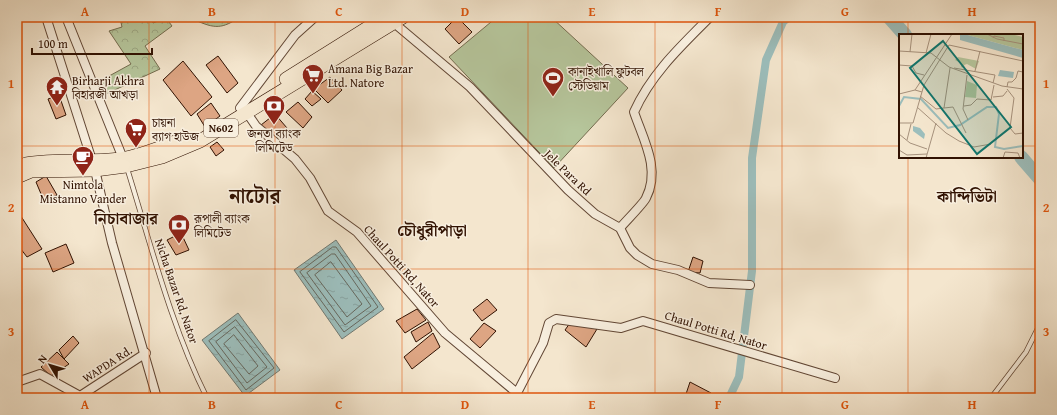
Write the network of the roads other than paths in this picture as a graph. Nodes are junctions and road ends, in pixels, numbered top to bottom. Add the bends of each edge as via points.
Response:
1 (46, 17) edge
2 (66, 17) edge
3 (315, 17) edge
4 (710, 17) edge
5 (394, 19) edge
6 (239, 113) junction
7 (125, 162) junction
8 (94, 166) junction
9 (17, 168) edge
10 (17, 177) edge
11 (620, 228) junction
12 (750, 285) dead end
13 (1040, 324) edge
14 (146, 353) junction
15 (835, 378) dead end
16 (17, 382) edge
17 (516, 396) edge
18 (157, 398) edge
19 (207, 398) edge
20 (991, 398) edge

1 - 8 street
2 - 7 street
3 - 6 street via 295,35
4 - 11 street via 677,49 644,90 634,112 646,142 652,172 646,198
5 - 6 highway, N602
5 - 11 street, Jele Para Rd via 470,87 568,190 594,214
6 - 7 highway, N602 via 196,134
6 - 17 street, Chaul Potti Rd, Nator via 295,159 310,178 328,211 357,232 445,333
7 - 8 highway, N602
7 - 19 lane, Nicha Bazar Rd, Nator via 166,294 194,372
8 - 9 highway, N602 via 49,160
8 - 10 highway, N602 via 31,172
8 - 14 street via 112,243
11 - 12 street via 633,252 652,264 678,270 710,283
13 - 20 lane via 1026,352
14 - 16 street, WAPDA Rd. via 80,396 40,374
14 - 18 street
15 - 17 street, Chaul Potti Rd, Nator via 643,321 621,328 556,319 549,323 543,343

